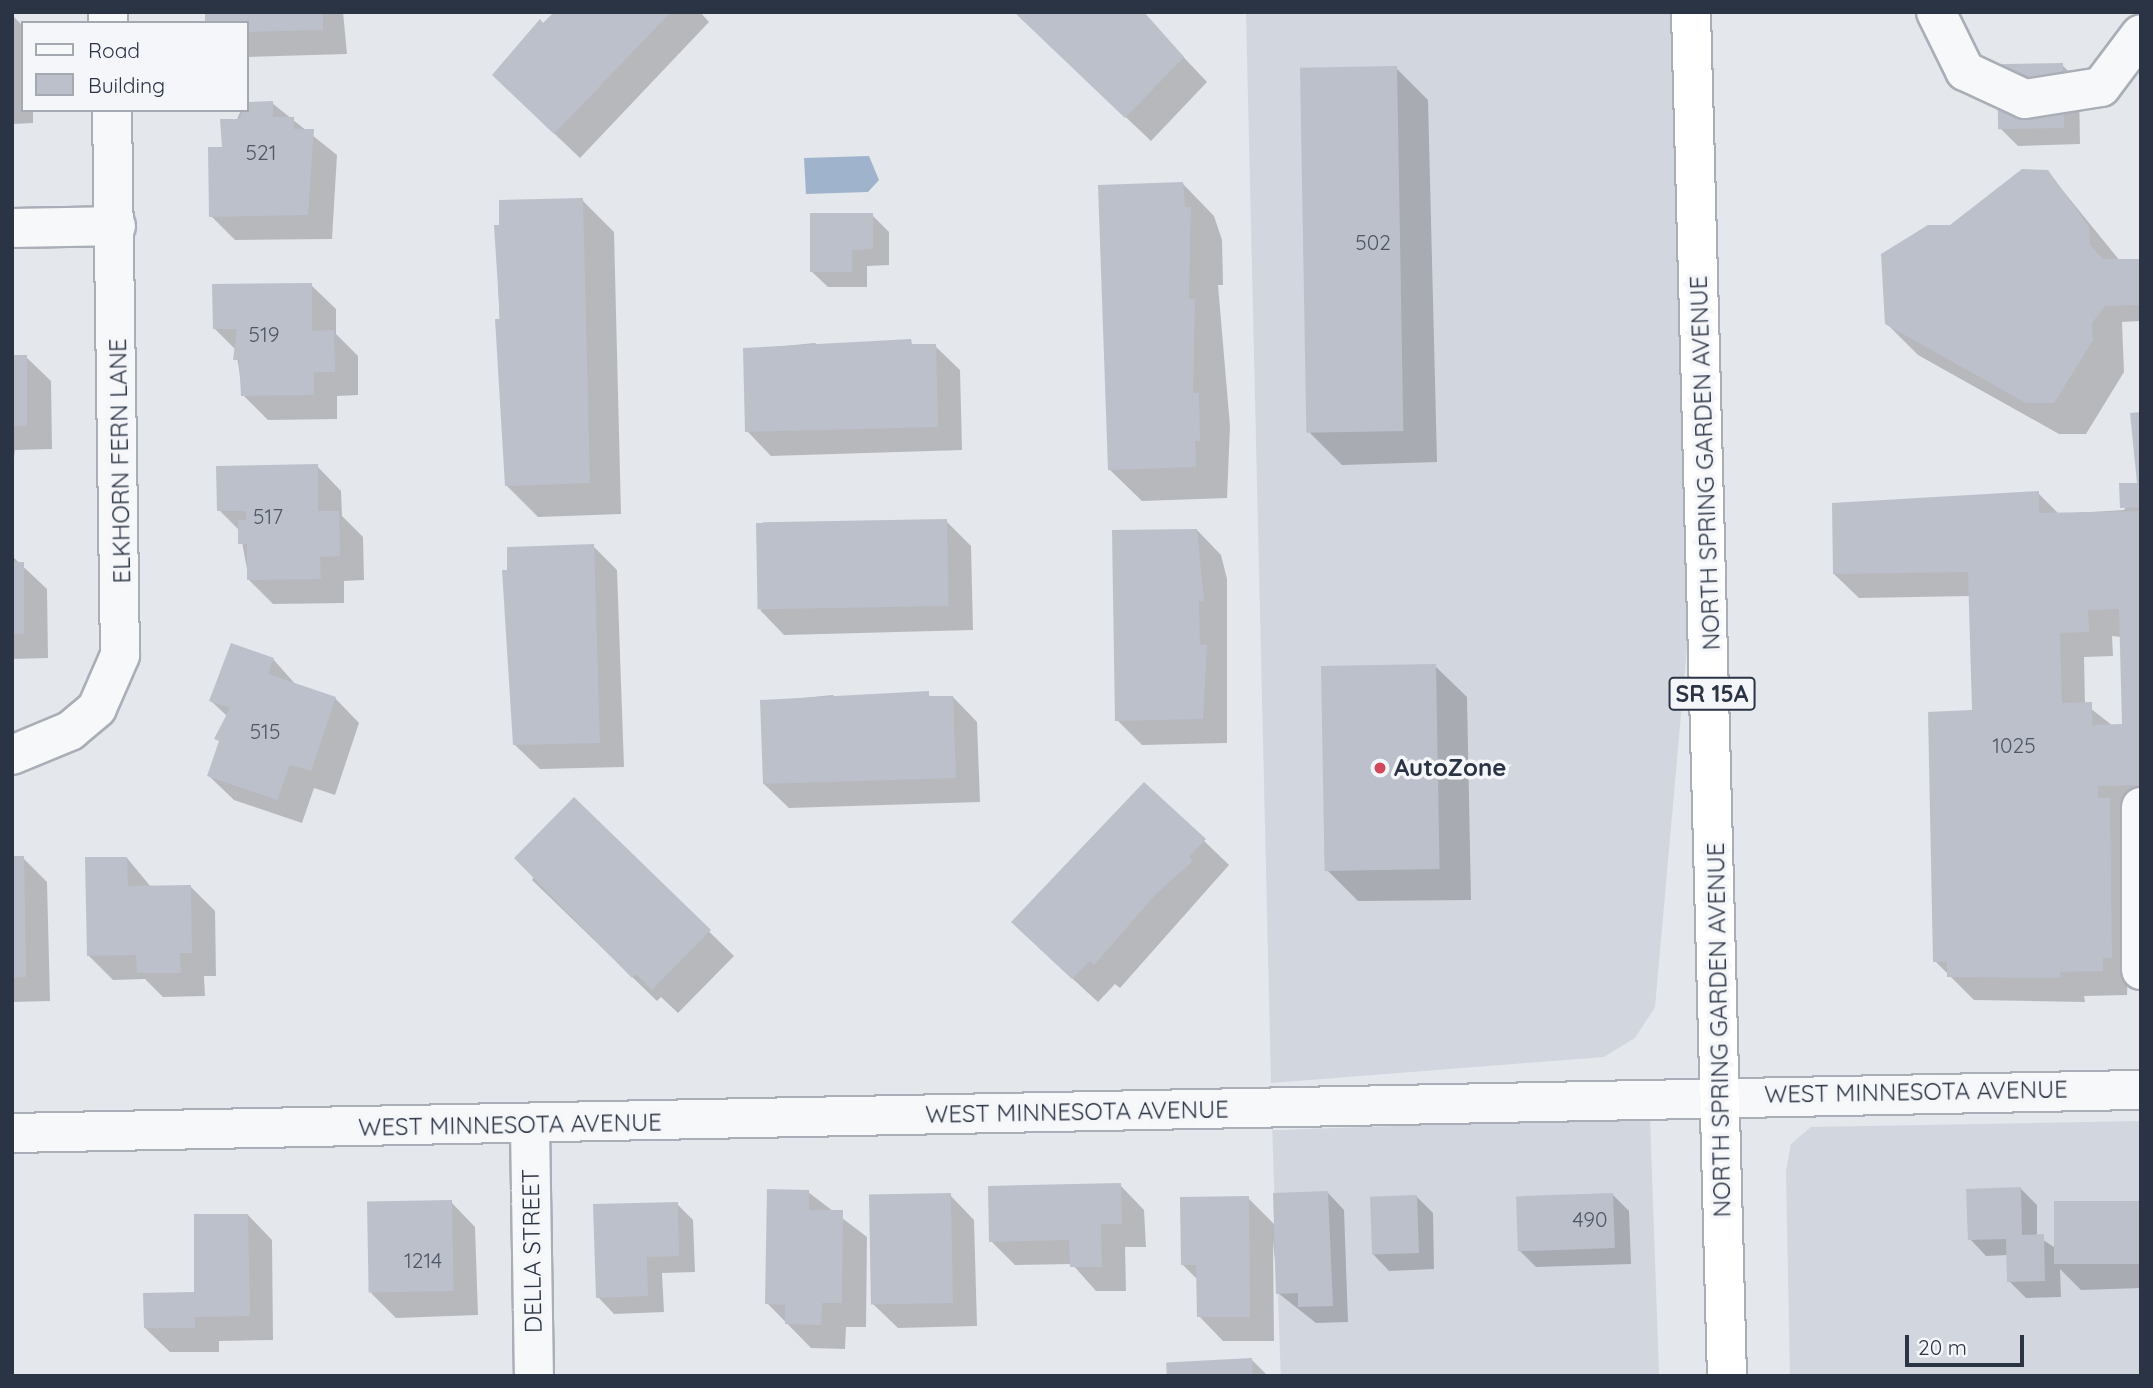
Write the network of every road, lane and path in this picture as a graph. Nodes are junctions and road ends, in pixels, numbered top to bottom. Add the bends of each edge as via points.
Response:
1 (1691, 12) edge
2 (1936, 12) edge
3 (2141, 34) edge
4 (111, 112) edge
5 (116, 226) junction
6 (12, 228) edge
7 (12, 755) edge
8 (2141, 807) edge
9 (2141, 970) edge
10 (2141, 1090) edge
11 (1720, 1094) junction
12 (530, 1126) junction
13 (12, 1133) edge
14 (534, 1376) edge
15 (1727, 1376) edge

1 - 11 highway, NORTH SPRING GARDEN AVENUE / SR 15A
2 - 3 street via 1965,71 2025,99 2101,87
4 - 5 street, ELKHORN FERN LANE
5 - 6 street
5 - 7 street, ELKHORN FERN LANE via 120,654 97,708 70,731
8 - 9 street
10 - 11 street, WEST MINNESOTA AVENUE
11 - 12 street, WEST MINNESOTA AVENUE
11 - 15 highway, NORTH SPRING GARDEN AVENUE / SR 15A
12 - 13 street, WEST MINNESOTA AVENUE
12 - 14 street, DELLA STREET

